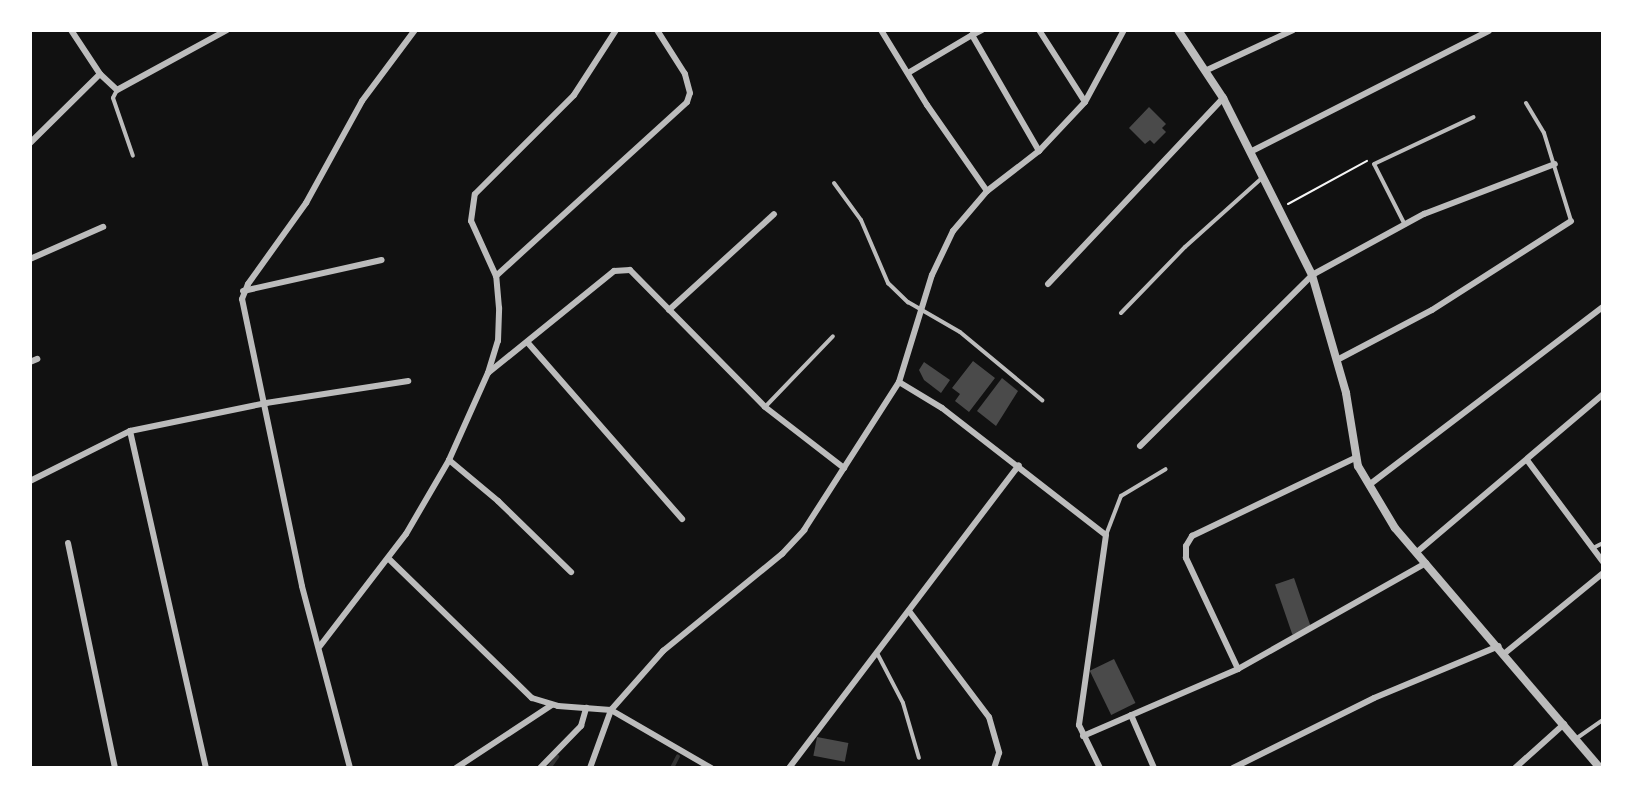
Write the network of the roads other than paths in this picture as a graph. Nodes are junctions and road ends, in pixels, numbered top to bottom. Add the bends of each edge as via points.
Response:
1 (71, 30) edge
2 (227, 30) edge
3 (415, 30) edge
4 (616, 30) edge
5 (657, 30) edge
6 (881, 30) edge
7 (982, 30) edge
8 (1039, 30) edge
9 (1124, 30) edge
10 (1178, 30) edge
11 (1293, 30) edge
12 (1489, 31) edge
13 (972, 36) junction
14 (1207, 70) junction
15 (908, 73) junction
16 (100, 74) junction
17 (117, 90) junction
18 (1223, 98) junction
19 (1085, 102) junction
20 (1526, 103) dead end
21 (1474, 117) dead end
22 (30, 143) edge
23 (1040, 151) junction
24 (1250, 152) junction
25 (133, 156) dead end
26 (1555, 164) junction
27 (1263, 177) junction
28 (834, 183) dead end
29 (987, 191) junction
30 (774, 214) dead end
31 (1571, 221) joint
32 (1405, 225) junction
33 (102, 227) dead end
34 (30, 259) edge
35 (382, 260) dead end
36 (1312, 275) junction
37 (496, 276) junction
38 (1048, 284) dead end
39 (243, 291) junction
40 (1603, 307) edge
41 (924, 309) junction
42 (669, 310) junction
43 (1121, 314) dead end
44 (833, 336) dead end
45 (528, 343) junction
46 (38, 359) dead end
47 (1337, 360) junction
48 (30, 362) edge
49 (488, 373) junction
50 (408, 381) dead end
51 (899, 382) junction
52 (1603, 394) edge
53 (1042, 400) dead end
54 (266, 403) junction
55 (765, 407) junction
56 (130, 431) junction
57 (1140, 446) dead end
58 (1357, 457) junction
59 (449, 460) junction
60 (1527, 460) junction
61 (1019, 465) junction
62 (844, 468) junction
63 (1166, 469) dead end
64 (30, 481) edge
65 (1369, 485) junction
66 (682, 519) dead end
67 (1106, 536) junction
68 (68, 543) dead end
69 (1603, 543) edge
70 (1595, 547) junction
71 (1417, 552) junction
72 (390, 560) junction
73 (1603, 562) edge
74 (1426, 563) junction
75 (571, 572) dead end
76 (1603, 573) edge
77 (909, 611) junction
78 (320, 646) junction
79 (1502, 650) junction
80 (877, 653) junction
81 (1238, 669) junction
82 (552, 705) junction
83 (586, 708) junction
84 (611, 710) junction
85 (1131, 715) junction
86 (1603, 720) edge
87 (1564, 723) junction
88 (1083, 736) junction
89 (1577, 738) junction
90 (919, 758) dead end
91 (115, 768) edge
92 (206, 768) edge
93 (350, 768) edge
94 (456, 768) edge
95 (540, 768) edge
96 (590, 768) edge
97 (711, 768) edge
98 (789, 768) edge
99 (994, 768) edge
100 (1100, 768) edge
101 (1154, 768) edge
102 (1233, 768) edge
103 (1515, 768) edge
104 (1600, 768) edge

1 - 16 street
2 - 17 street
3 - 39 street via 362,101 306,202
4 - 37 street via 574,94 475,194 471,221
5 - 37 street via 685,74 690,93 679,113
6 - 15 street
7 - 13 street
8 - 19 street
9 - 19 street
10 - 14 street
11 - 14 street
12 - 24 street
13 - 15 street
13 - 23 street
14 - 18 street
15 - 29 street
16 - 17 street
16 - 22 street
17 - 25 lane via 113,98
18 - 24 street
18 - 38 street
19 - 23 street
20 - 26 lane via 1544,133
21 - 32 lane via 1374,164
23 - 29 street
24 - 27 street
26 - 31 lane
26 - 32 street
27 - 36 street
27 - 43 lane via 1185,247
28 - 41 lane via 861,220 888,283 908,302
29 - 41 street via 953,231 932,275
30 - 42 street
31 - 47 street via 1432,310
32 - 36 street
33 - 34 street
35 - 39 street
36 - 47 street
36 - 57 street
37 - 49 street via 498,341
39 - 54 street
40 - 65 street
41 - 51 street
41 - 53 lane via 960,332
42 - 45 street via 639,276 622,269 614,271
42 - 55 street
44 - 55 lane
45 - 49 street
45 - 66 street
46 - 48 street
47 - 58 street
49 - 59 street
50 - 54 street
51 - 61 street via 942,408
51 - 62 street
52 - 60 street
54 - 56 street
54 - 78 street via 302,586
55 - 62 street
56 - 64 street
56 - 92 street
58 - 65 street
58 - 81 street via 1192,536 1186,546 1186,558
59 - 72 street
59 - 75 street
60 - 70 street
60 - 71 street
61 - 67 street
61 - 77 street
62 - 84 street via 804,530 782,554 663,651
63 - 67 lane via 1121,496
65 - 71 street via 1395,528
67 - 88 street via 1079,725
68 - 91 street
69 - 70 lane
70 - 73 street
71 - 74 street
72 - 78 street
72 - 82 street via 516,684 532,698
74 - 79 street
74 - 81 street
76 - 79 street
77 - 80 street
77 - 99 street via 989,717 999,753
78 - 93 street
79 - 87 street
79 - 102 street via 1374,698
80 - 90 lane via 903,703
80 - 98 street
81 - 85 street
82 - 83 street
82 - 94 street
83 - 84 street
83 - 95 street via 581,726
84 - 96 street
84 - 97 street
85 - 88 street
85 - 101 street
86 - 89 lane
87 - 89 street
87 - 103 street
88 - 100 street
89 - 104 street

